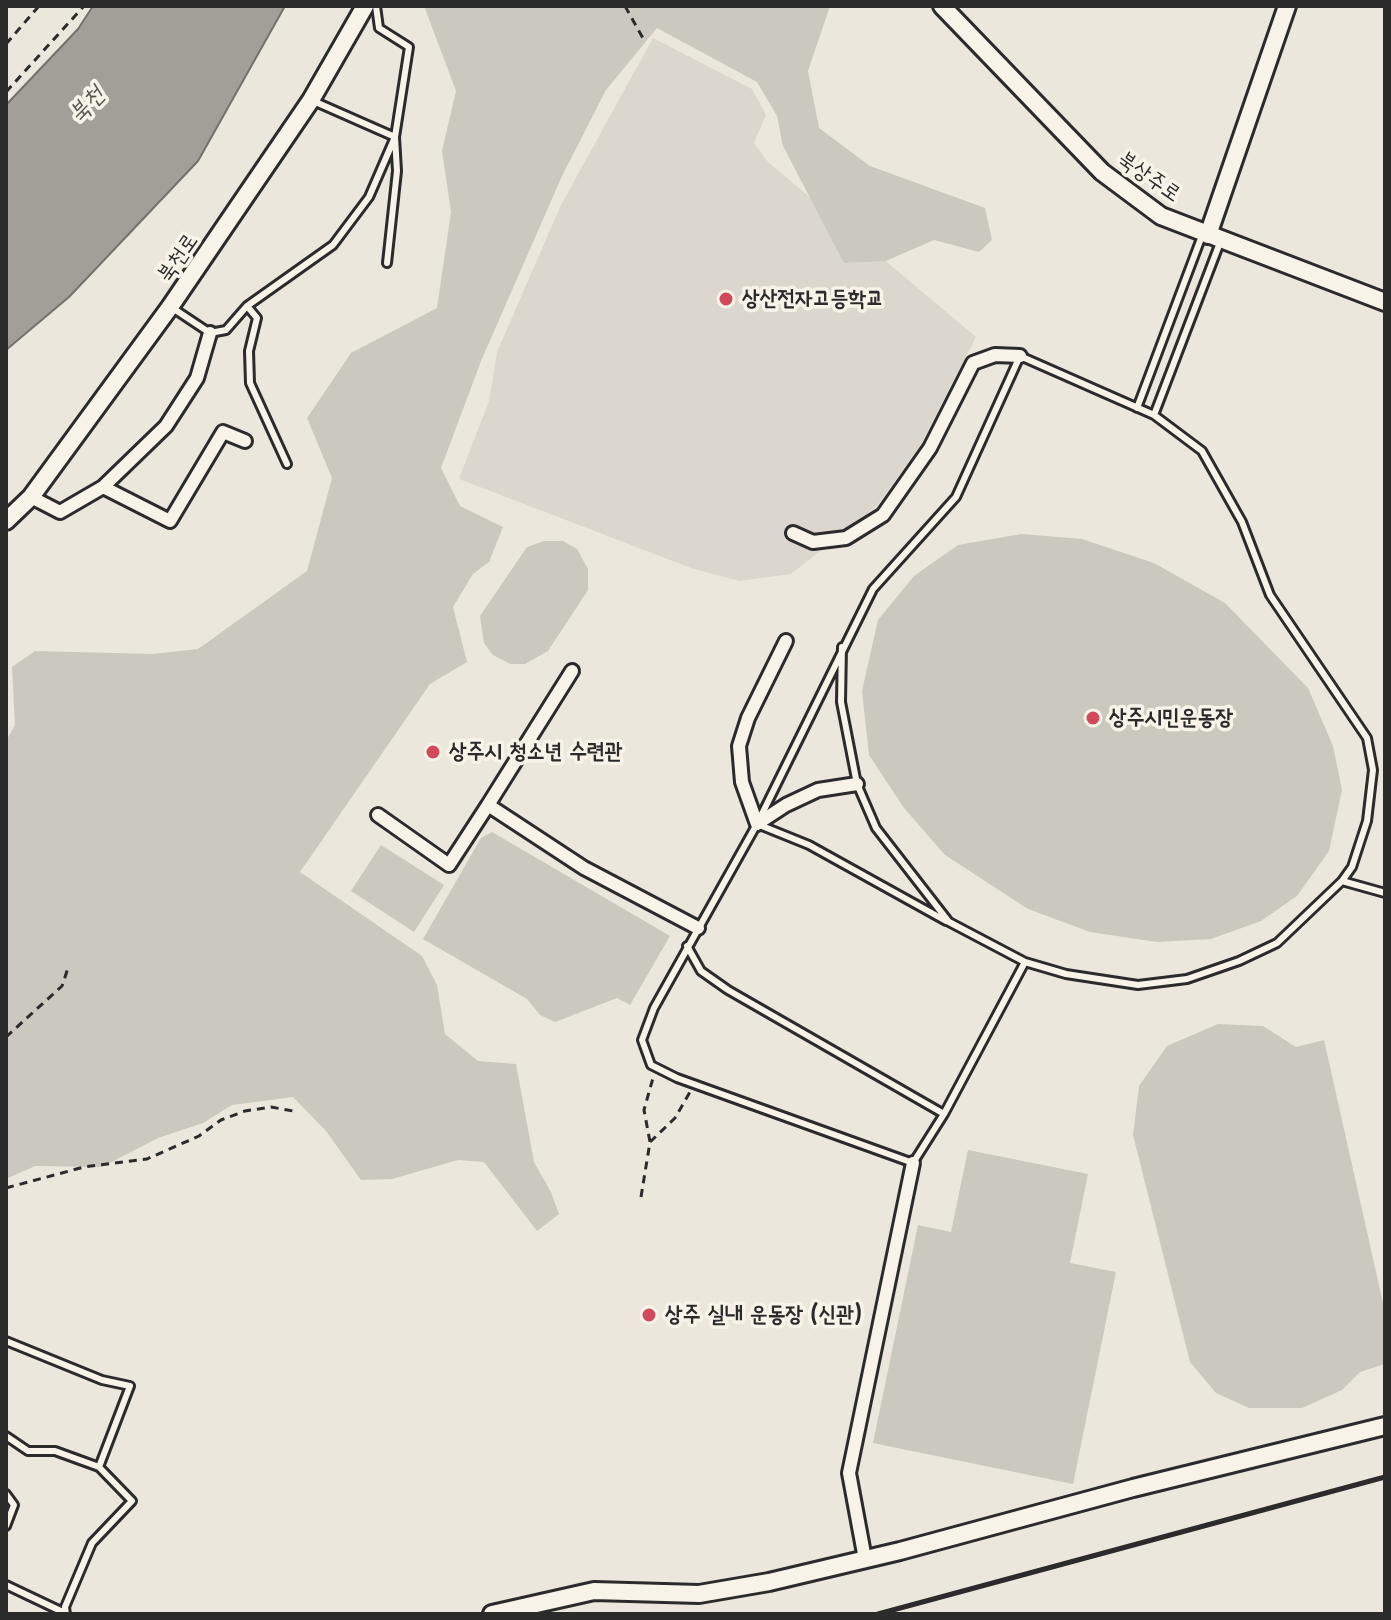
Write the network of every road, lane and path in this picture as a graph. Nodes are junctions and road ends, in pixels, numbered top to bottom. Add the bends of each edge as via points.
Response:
1 (39, 6) edge
2 (84, 6) edge
3 (365, 6) edge
4 (376, 6) edge
5 (625, 6) edge
6 (942, 6) edge
7 (1287, 6) edge
8 (644, 40) dead end
9 (6, 44) edge
10 (6, 92) edge
11 (311, 100) junction
12 (395, 137) junction
13 (1211, 236) junction
14 (387, 263) dead end
15 (1385, 302) edge
16 (247, 306) junction
17 (170, 307) junction
18 (210, 333) junction
19 (1020, 356) junction
20 (1137, 408) junction
21 (1154, 415) junction
22 (245, 441) dead end
23 (287, 464) dead end
24 (103, 487) junction
25 (31, 497) junction
26 (6, 521) edge
27 (793, 533) dead end
28 (786, 641) dead end
29 (842, 644) junction
30 (572, 671) dead end
31 (857, 784) junction
32 (488, 805) junction
33 (378, 815) dead end
34 (757, 824) junction
35 (1342, 881) junction
36 (1385, 893) edge
37 (949, 922) junction
38 (698, 928) junction
39 (687, 946) junction
40 (1025, 962) junction
41 (69, 965) dead end
42 (6, 1037) edge
43 (656, 1067) junction
44 (695, 1084) junction
45 (293, 1111) dead end
46 (944, 1114) junction
47 (650, 1142) junction
48 (913, 1163) junction
49 (6, 1188) edge
50 (641, 1197) dead end
51 (6, 1341) edge
52 (1385, 1426) edge
53 (6, 1436) edge
54 (99, 1467) junction
55 (6, 1494) edge
56 (6, 1526) edge
57 (865, 1559) junction
58 (6, 1585) edge
59 (65, 1614) edge
60 (492, 1614) edge

1 - 9 path
2 - 10 path
3 - 11 street, 북천로
4 - 12 lane via 379,28 409,47
5 - 8 path
6 - 13 street, 북상주로 via 1102,172 1161,216
7 - 13 street
11 - 12 lane
11 - 17 street, 북천로
12 - 14 lane via 397,171
12 - 16 lane via 369,197 333,245
13 - 15 street, 북상주로
13 - 20 lane
13 - 21 lane
16 - 18 lane via 226,330
16 - 23 lane via 257,318 249,351 250,383
17 - 18 lane
17 - 25 street, 북천로
18 - 24 street via 197,378 166,426
19 - 20 lane
19 - 27 street via 995,355 973,363 930,448 883,515 846,538 813,542
19 - 29 lane via 956,497 873,589
20 - 21 lane
21 - 35 lane via 1202,451 1242,522 1270,595 1367,738 1373,770 1367,821
22 - 24 street via 223,432 170,521
24 - 25 street via 60,512
25 - 26 street, 북천로
28 - 34 street via 739,746 742,782
29 - 31 lane via 841,702
29 - 34 lane
30 - 32 street
31 - 34 street via 818,790
31 - 37 lane via 876,828
32 - 33 street via 449,865
32 - 38 street via 584,868
34 - 37 lane via 809,845
34 - 38 lane
35 - 36 lane
35 - 40 lane via 1277,943 1187,979 1138,985
37 - 40 lane
38 - 39 lane
39 - 43 lane via 642,1040
39 - 46 lane via 701,971 728,990
40 - 46 lane
41 - 42 path via 62,986
43 - 44 lane
43 - 47 path via 644,1110
44 - 47 path via 675,1118
44 - 48 lane
45 - 49 path via 245,1111 147,1159 84,1167
46 - 48 lane
47 - 50 path
48 - 57 street via 849,1473
51 - 54 lane via 130,1386
52 - 57 street
53 - 54 lane via 28,1451 55,1451
54 - 59 lane via 132,1501 92,1543
55 - 56 lane via 14,1505
57 - 60 street via 699,1594 594,1591
58 - 59 lane

